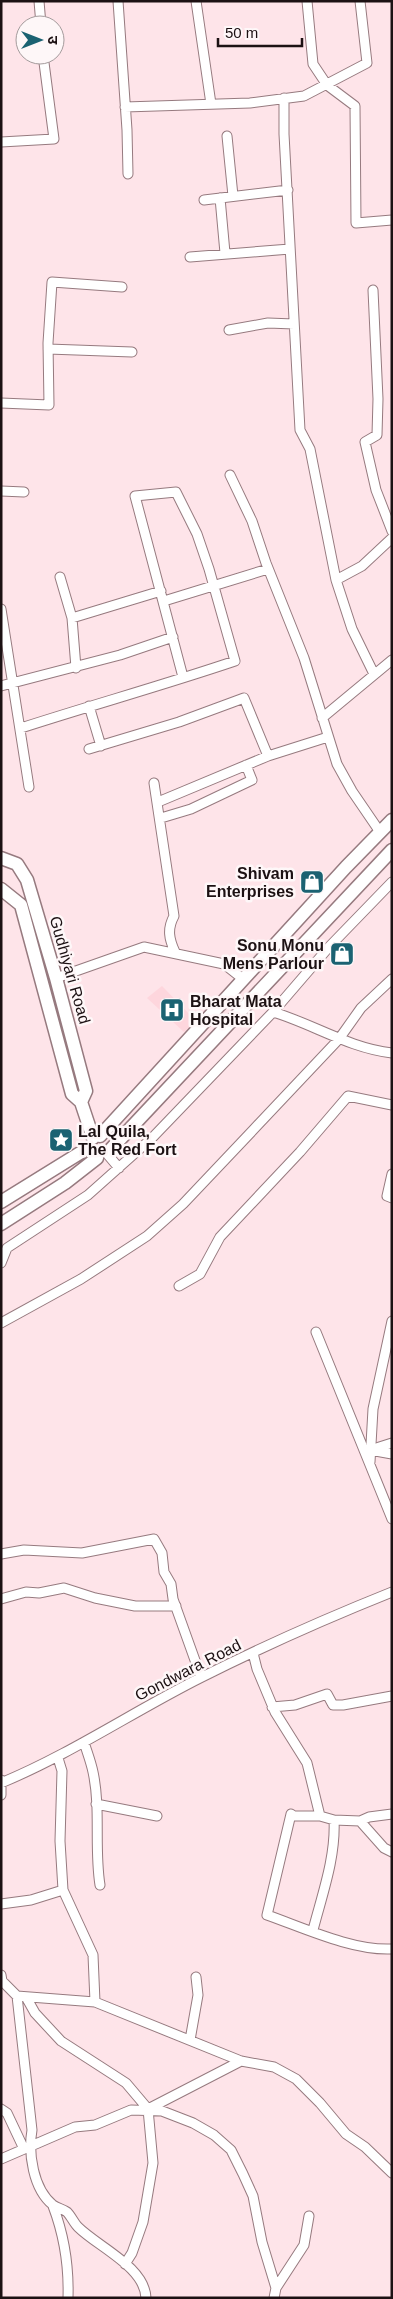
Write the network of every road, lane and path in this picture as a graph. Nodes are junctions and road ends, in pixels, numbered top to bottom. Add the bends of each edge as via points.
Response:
1 (40, 1) edge
2 (118, 1) edge
3 (196, 1) edge
4 (308, 1) edge
5 (360, 1) edge
6 (41, 15) edge
7 (45, 65) edge
8 (327, 85) junction
9 (284, 98) junction
10 (211, 104) junction
11 (125, 107) junction
12 (227, 136) dead end
13 (1, 142) edge
14 (128, 174) dead end
15 (288, 190) junction
16 (232, 196) junction
17 (220, 198) junction
18 (204, 200) dead end
19 (392, 220) edge
20 (290, 249) junction
21 (226, 253) junction
22 (190, 257) dead end
23 (122, 287) dead end
24 (373, 290) dead end
25 (294, 324) junction
26 (229, 330) dead end
27 (48, 349) junction
28 (132, 352) dead end
29 (1, 402) edge
30 (230, 476) dead end
31 (1, 490) edge
32 (24, 492) dead end
33 (392, 531) edge
34 (392, 538) edge
35 (268, 568) junction
36 (60, 577) dead end
37 (336, 580) junction
38 (213, 586) junction
39 (161, 591) junction
40 (164, 601) junction
41 (1, 608) edge
42 (72, 618) junction
43 (173, 637) junction
44 (392, 660) edge
45 (76, 668) junction
46 (374, 674) junction
47 (184, 678) junction
48 (14, 684) junction
49 (1, 686) edge
50 (89, 706) junction
51 (322, 718) junction
52 (21, 728) junction
53 (328, 737) junction
54 (101, 746) junction
55 (89, 749) dead end
56 (268, 756) junction
57 (246, 765) junction
58 (154, 783) dead end
59 (29, 787) dead end
60 (158, 802) junction
61 (161, 818) junction
62 (392, 820) edge
63 (380, 832) junction
64 (392, 850) edge
65 (1, 858) edge
66 (392, 882) edge
67 (1, 889) edge
68 (175, 952) junction
69 (56, 978) junction
70 (242, 979) junction
71 (392, 979) edge
72 (381, 989) junction
73 (392, 990) edge
74 (273, 1012) junction
75 (339, 1039) junction
76 (392, 1052) edge
77 (81, 1102) junction
78 (392, 1105) edge
79 (94, 1141) junction
80 (105, 1154) junction
81 (119, 1168) junction
82 (392, 1174) edge
83 (392, 1198) edge
84 (1, 1202) edge
85 (1, 1224) edge
86 (1, 1263) edge
87 (179, 1286) dead end
88 (392, 1322) edge
89 (1, 1323) edge
90 (316, 1332) dead end
91 (392, 1444) edge
92 (370, 1450) junction
93 (392, 1454) edge
94 (370, 1465) junction
95 (392, 1519) edge
96 (1, 1554) edge
97 (392, 1592) edge
98 (1, 1599) edge
99 (176, 1606) junction
100 (253, 1653) junction
101 (201, 1677) junction
102 (392, 1696) edge
103 (272, 1707) junction
104 (84, 1742) junction
105 (58, 1758) junction
106 (2, 1782) edge
107 (1, 1795) edge
108 (96, 1804) junction
109 (392, 1814) edge
110 (157, 1816) dead end
111 (320, 1816) junction
112 (334, 1820) junction
113 (360, 1821) junction
114 (392, 1852) edge
115 (100, 1885) dead end
116 (63, 1890) junction
117 (1, 1904) edge
118 (313, 1930) junction
119 (392, 1949) edge
120 (1, 1975) edge
121 (196, 1977) dead end
122 (21, 1996) junction
123 (95, 2002) junction
124 (190, 2040) junction
125 (241, 2062) junction
126 (1, 2109) edge
127 (148, 2109) junction
128 (26, 2148) junction
129 (1, 2159) edge
130 (392, 2173) edge
131 (53, 2206) junction
132 (309, 2216) dead end
133 (126, 2264) junction
134 (276, 2288) junction
135 (68, 2298) edge
136 (146, 2298) edge
137 (274, 2298) edge

1 - 6 street
2 - 11 street
3 - 10 street
4 - 8 street via 313,64
5 - 8 street via 367,63
7 - 13 street via 54,138
8 - 9 street via 304,96
8 - 19 street via 355,106 356,223
9 - 10 street via 250,104
9 - 15 street
10 - 11 street
11 - 14 street
12 - 16 street
15 - 16 street
15 - 20 street
16 - 17 street
17 - 18 street
17 - 21 street
20 - 21 street
20 - 25 street
21 - 22 street
23 - 27 street via 52,282
24 - 33 street via 377,435 365,442 376,490
25 - 26 street via 268,323
25 - 37 street via 300,430 310,449
27 - 28 street
27 - 29 street via 49,405
30 - 35 street via 252,522
31 - 32 street
34 - 37 street via 362,566
35 - 38 street
35 - 51 street via 304,658
36 - 42 street
37 - 46 street via 352,629
38 - 39 street via 197,534 176,492 136,496
38 - 40 street
38 - 47 street via 235,661
39 - 40 street
39 - 42 street
40 - 43 street
41 - 48 street
42 - 45 street
43 - 45 street
43 - 47 street
44 - 46 street
45 - 48 street
46 - 51 street
47 - 50 street
48 - 49 street
48 - 52 street
50 - 52 street
50 - 54 street
51 - 53 street
52 - 59 street
53 - 56 street
53 - 63 street via 337,764
54 - 55 street
54 - 56 street via 244,698
56 - 57 street
57 - 60 street
57 - 61 street via 252,780 191,809
58 - 60 street
60 - 61 street
61 - 68 street via 174,916 169,925 170,940
62 - 63 street
63 - 70 street
64 - 80 street
65 - 69 street, Gudhiyari Road via 16,864 27,880
66 - 74 street via 329,947
67 - 77 street, Gudhiyari Road via 21,905 72,1094
68 - 69 street via 144,947
68 - 70 street via 224,964
69 - 77 street, Gudhiyari Road via 86,1091
70 - 79 street
71 - 72 street
72 - 73 street
72 - 75 street via 361,1008
74 - 75 street
74 - 81 street via 186,1105
75 - 76 street via 376,1051
75 - 89 street via 182,1204 147,1236
77 - 79 street, Gudhiyari Road
78 - 87 street via 348,1096 220,1237 200,1274
79 - 80 street via 91,1154
79 - 80 street via 107,1139
79 - 84 street
80 - 81 street
80 - 85 street
81 - 86 street via 88,1195 7,1248
82 - 83 street via 387,1196
88 - 92 street via 373,1410
90 - 94 street
91 - 92 street
92 - 93 street
92 - 94 street
94 - 95 street
96 - 99 street via 24,1550 82,1553 154,1539 162,1553 164,1572 171,1584
97 - 100 street, Gondwara Road via 320,1620
98 - 99 street via 26,1592 64,1588 136,1606
99 - 101 street
100 - 101 street, Gondwara Road
100 - 103 street
101 - 104 street, Gondwara Road
102 - 103 street via 333,1705 327,1694
103 - 111 street via 307,1763
104 - 105 street, Gondwara Road
104 - 108 street via 93,1773
105 - 106 street, Gondwara Road
105 - 116 street via 62,1771 60,1841
106 - 107 street
108 - 110 street
108 - 115 street
109 - 113 street
111 - 112 street
111 - 118 street via 291,1814 267,1914
112 - 113 street
112 - 118 street via 335,1836
113 - 114 street via 384,1848
116 - 117 street via 31,1900
116 - 123 street via 93,1955
118 - 119 street via 356,1946
120 - 122 street via 2,1980
121 - 124 street via 198,1995
122 - 123 street
122 - 127 street via 61,2041 126,2083
122 - 128 street via 32,2130
123 - 124 street
124 - 125 street
125 - 127 street
125 - 130 street via 274,2067 296,2079 346,2134
126 - 128 street via 11,2119
127 - 128 street via 131,2110 95,2124 75,2127
127 - 133 street via 153,2163 143,2222
127 - 134 street via 193,2123 231,2150 253,2196
128 - 129 street
128 - 131 street via 39,2190
131 - 133 street via 67,2212 78,2227
131 - 135 street via 61,2227 68,2270
132 - 134 street via 304,2244
133 - 136 street via 144,2285
134 - 137 street

